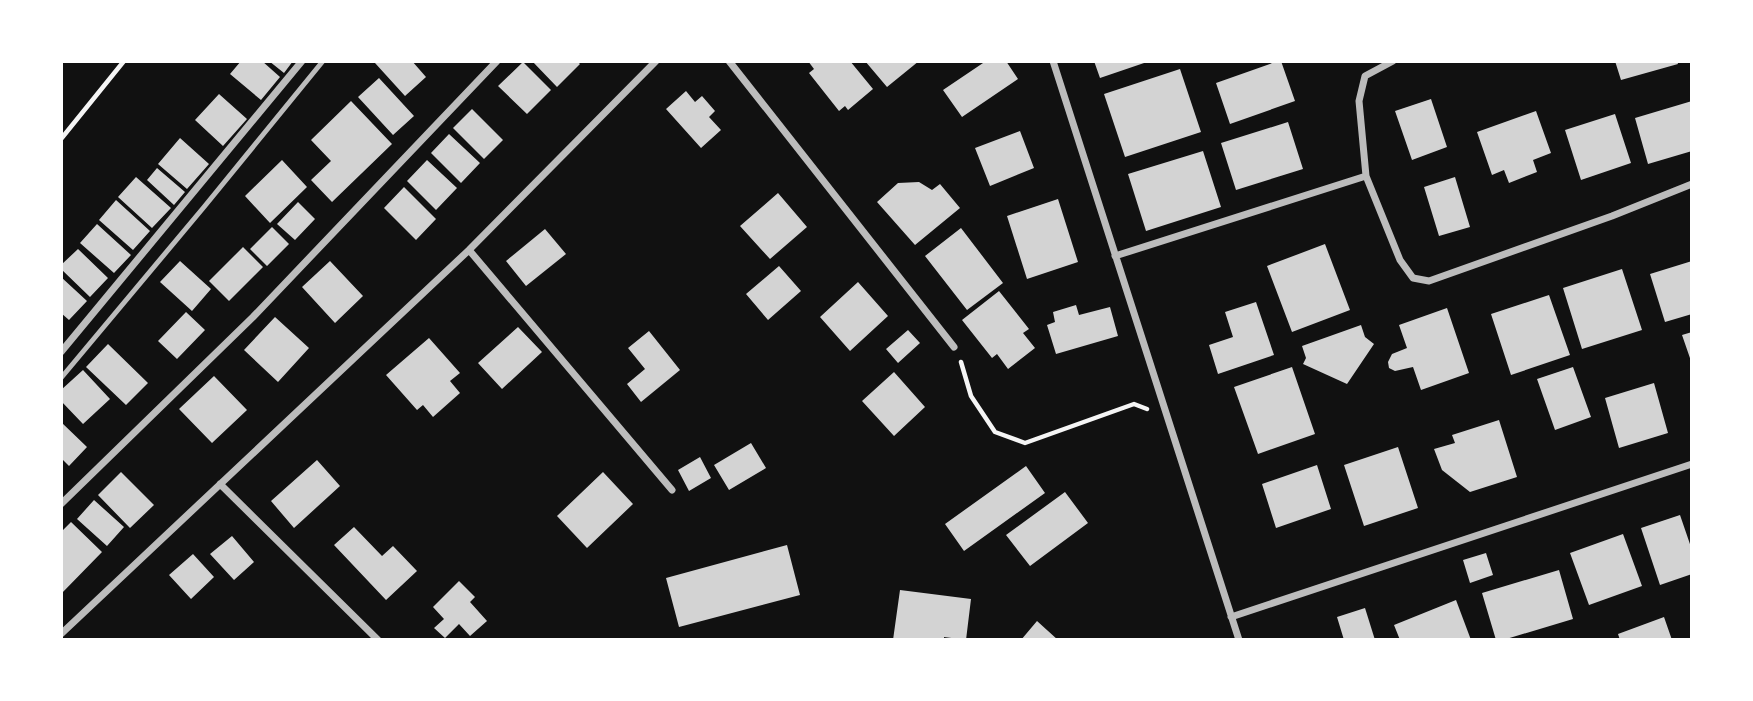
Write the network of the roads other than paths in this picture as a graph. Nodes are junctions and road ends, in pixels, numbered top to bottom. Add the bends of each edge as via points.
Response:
1 (302, 61) edge
2 (323, 61) edge
3 (497, 61) edge
4 (656, 61) edge
5 (729, 61) edge
6 (1053, 61) edge
7 (1393, 61) edge
8 (1366, 176) junction
9 (1692, 184) edge
10 (469, 250) junction
11 (1115, 256) junction
12 (954, 347) road end
13 (61, 352) edge
14 (61, 378) edge
15 (1692, 464) edge
16 (220, 484) junction
17 (672, 491) dead end
18 (61, 503) edge
19 (1231, 617) junction
20 (61, 634) edge
21 (378, 640) edge
22 (1239, 640) edge

1 - 13 street
2 - 14 lane
3 - 18 street via 253,317
4 - 10 street
5 - 12 street
6 - 11 street
7 - 8 street via 1365,76 1359,101
8 - 9 street via 1400,260 1413,278 1429,281
8 - 11 street
10 - 16 street
10 - 17 street
11 - 19 street
15 - 19 street
16 - 20 street
16 - 21 street
19 - 22 street

